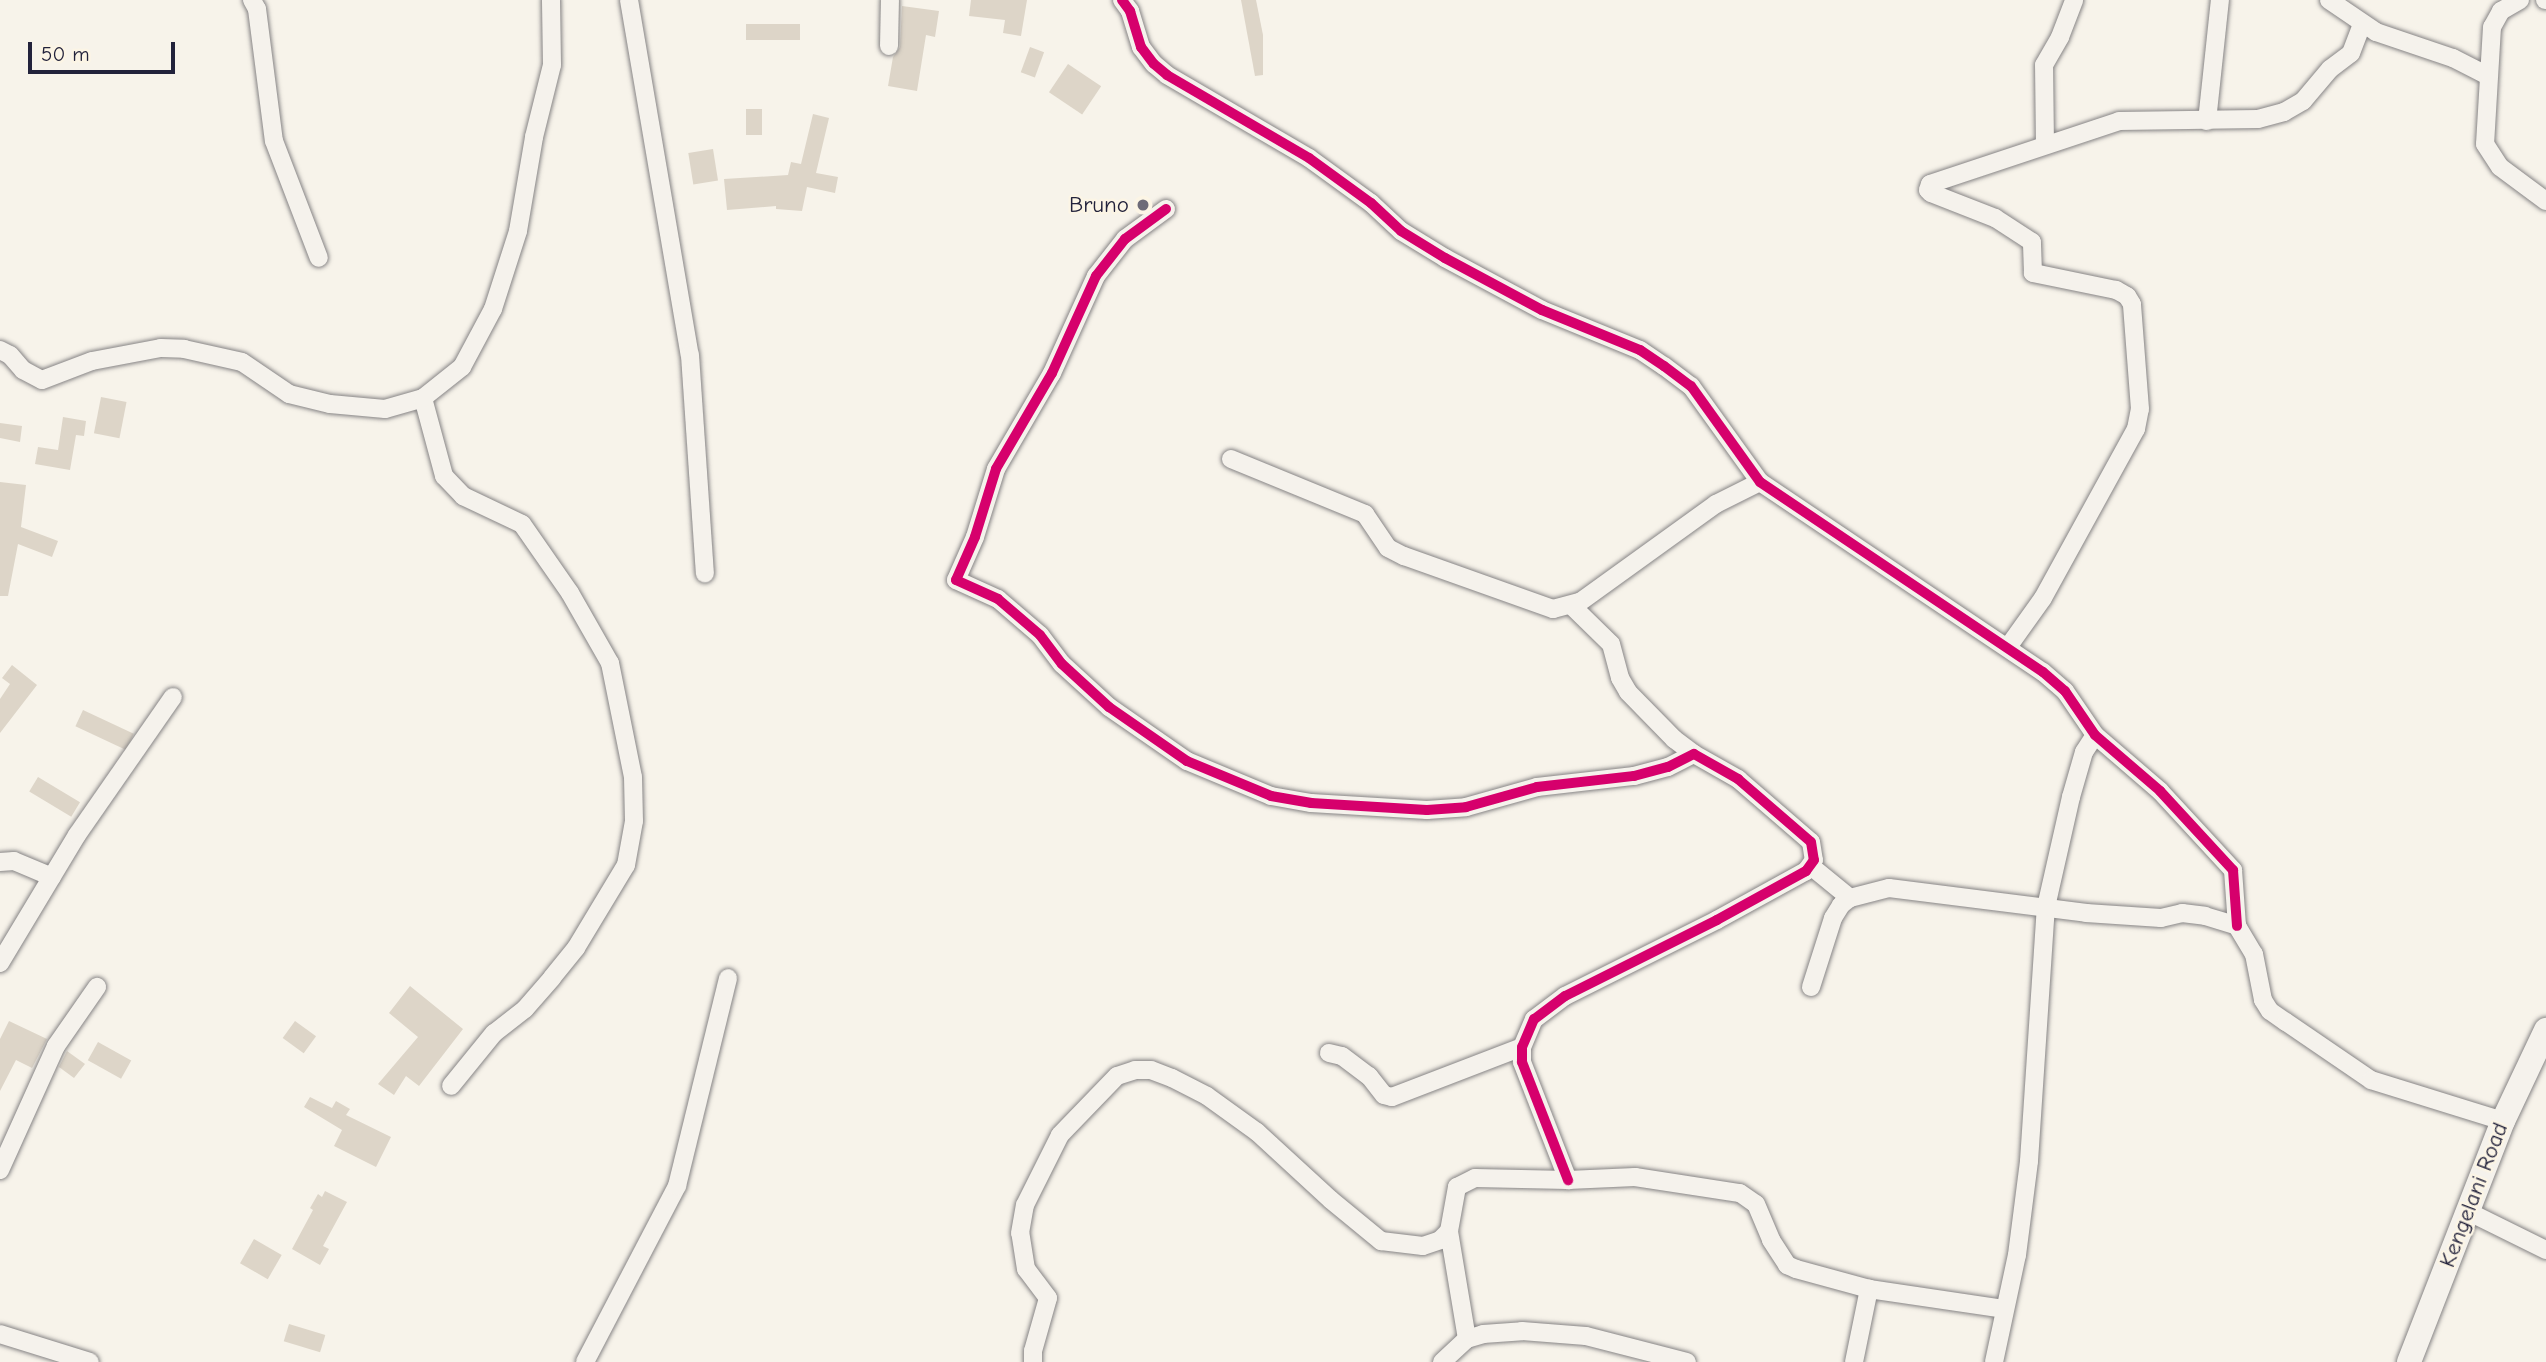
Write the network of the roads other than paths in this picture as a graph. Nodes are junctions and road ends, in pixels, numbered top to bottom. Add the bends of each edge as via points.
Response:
1 (253, 0) edge
2 (551, 0) edge
3 (629, 0) edge
4 (890, 0) edge
5 (1122, 0) edge
6 (2074, 0) edge
7 (2220, 0) edge
8 (2329, 0) edge
9 (2521, 0) edge
10 (2362, 24) junction
11 (889, 46) dead end
12 (2488, 76) junction
13 (2207, 121) junction
14 (2045, 145) junction
15 (2546, 201) edge
16 (1166, 209) dead end
17 (318, 258) dead end
18 (0, 350) edge
19 (423, 398) junction
20 (1231, 460) dead end
21 (1760, 482) junction
22 (705, 573) dead end
23 (1572, 606) junction
24 (2008, 647) junction
25 (173, 697) dead end
26 (2095, 735) junction
27 (1694, 754) junction
28 (0, 862) edge
29 (1812, 867) junction
30 (52, 877) junction
31 (1850, 898) junction
32 (2046, 907) junction
33 (2237, 926) junction
34 (0, 964) edge
35 (728, 978) dead end
36 (97, 987) dead end
37 (1811, 987) dead end
38 (2546, 1030) edge
39 (1522, 1047) junction
40 (1329, 1053) dead end
41 (451, 1086) dead end
42 (2503, 1121) junction
43 (0, 1170) edge
44 (1568, 1180) junction
45 (2467, 1211) junction
46 (1449, 1231) junction
47 (2546, 1250) edge
48 (1869, 1289) junction
49 (2004, 1309) junction
50 (0, 1334) edge
51 (1467, 1339) junction
52 (90, 1362) edge
53 (585, 1362) edge
54 (1033, 1362) edge
55 (1442, 1362) edge
56 (1687, 1362) edge
57 (1854, 1362) edge
58 (1994, 1362) edge
59 (2409, 1362) edge

1 - 17 street via 274,141
2 - 19 street via 552,65 518,231 493,309 462,367
3 - 22 street via 691,355
4 - 11 street
5 - 21 street via 1141,47 1167,75 1310,158 1401,231 1445,258 1542,310 1640,350 1691,386
6 - 14 street via 2044,65
7 - 13 street
8 - 10 street
9 - 12 street via 2501,11 2492,27
10 - 12 street via 2454,58
10 - 13 street via 2351,53 2302,101 2258,119
12 - 15 street via 2485,130 2490,155
13 - 14 street via 2124,120
14 - 24 street via 1933,182 1928,190 1995,218 2032,242 2033,274 2127,296 2132,304 2140,409 2132,440 2043,598
16 - 27 street via 1125,239 1096,276 1052,373 996,470 956,580 998,598 1110,707 1187,761 1271,796 1427,810 1466,807 1537,787 1634,776
18 - 19 street via 42,380 92,361 161,348 184,349 242,362 289,394 330,404 385,409
19 - 41 street via 444,476 463,496 522,524 533,536 610,663 633,777 634,821 626,865 576,948 524,1009 494,1033
20 - 23 street via 1365,514 1388,548 1404,556 1553,608
21 - 23 street via 1716,504
21 - 24 street
23 - 27 street via 1611,644 1628,692
24 - 26 street via 2065,691
25 - 30 street
26 - 32 street via 2084,752 2071,797
26 - 33 street via 2160,791 2233,870
27 - 29 street via 1738,779 1811,842
28 - 30 street via 14,861
29 - 31 street
29 - 39 street via 1564,996 1534,1018
30 - 34 street
31 - 32 street via 1889,888
31 - 37 street via 1833,918
32 - 33 street via 2086,914 2193,915
32 - 49 street via 2029,1161 2017,1255
33 - 42 street via 2254,954 2263,1000 2270,1011 2371,1080
35 - 53 street via 677,1186
36 - 43 street via 56,1046
38 - 42 main road, Kengelani Road
39 - 40 street via 1392,1097 1384,1095 1369,1076 1342,1056
39 - 44 street via 1522,1062
42 - 45 main road, Kengelani Road
44 - 46 street via 1464,1181 1457,1187
44 - 48 street via 1635,1177 1747,1195 1787,1265
45 - 47 street
45 - 59 main road, Kengelani Road
46 - 51 street
46 - 54 street via 1423,1247 1381,1241 1257,1132 1207,1096 1151,1070 1135,1070 1117,1076 1060,1135 1025,1205 1020,1233 1026,1269 1048,1298
48 - 49 street
48 - 57 street
49 - 58 street
50 - 52 street
51 - 55 street
51 - 56 street via 1522,1331 1586,1336

